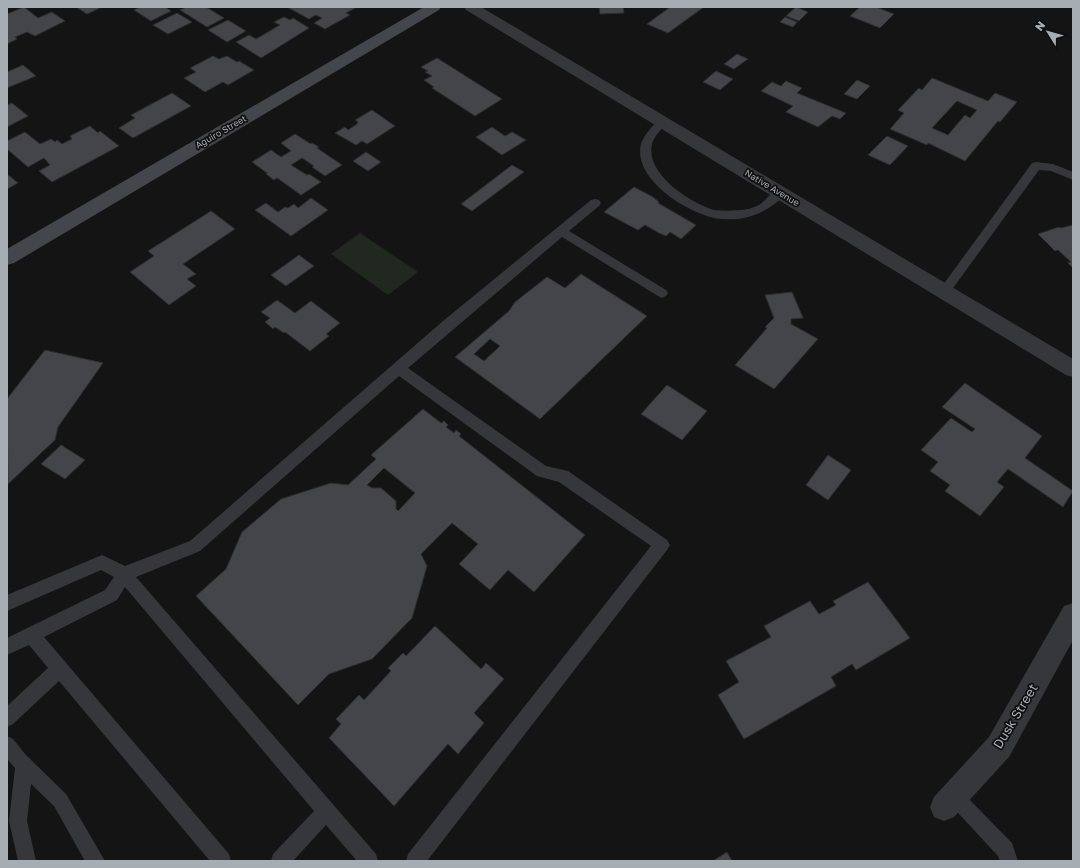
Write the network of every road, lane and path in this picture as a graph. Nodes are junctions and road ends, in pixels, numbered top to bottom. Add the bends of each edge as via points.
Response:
1 (434, 7) edge
2 (471, 7) edge
3 (662, 122) junction
4 (1073, 176) edge
5 (780, 193) junction
6 (595, 203) dead end
7 (561, 231) junction
8 (7, 258) edge
9 (662, 292) dead end
10 (944, 292) junction
11 (399, 368) junction
12 (1073, 369) edge
13 (124, 574) junction
14 (7, 603) edge
15 (1073, 615) edge
16 (31, 635) junction
17 (7, 647) edge
18 (60, 670) junction
19 (7, 718) edge
20 (7, 745) edge
21 (24, 766) junction
22 (949, 802) joint
23 (327, 811) junction
24 (27, 861) edge
25 (96, 861) edge
26 (222, 861) edge
27 (280, 861) edge
28 (369, 861) edge
29 (415, 861) edge
30 (1009, 861) edge

1 - 8 street, Aguiro Street
2 - 3 street, Native Avenue
3 - 5 street, Native Avenue
3 - 5 lane via 649,138 645,148 647,163 654,176 677,196 715,214 731,215 758,210
4 - 10 lane via 1053,168 1036,166
5 - 10 street, Native Avenue
6 - 7 lane
7 - 9 lane
7 - 11 lane
10 - 12 street, Native Avenue
11 - 13 lane via 194,546
11 - 29 lane via 542,471 563,476 662,545
13 - 14 lane via 102,562
13 - 16 lane via 111,595
13 - 23 lane
15 - 22 street, Dusk Street via 999,747
16 - 17 lane
16 - 18 lane
18 - 19 lane
18 - 26 lane
20 - 21 lane
21 - 24 lane via 18,822
21 - 25 lane via 60,800
22 - 30 lane via 1005,850
23 - 27 lane
23 - 28 lane

